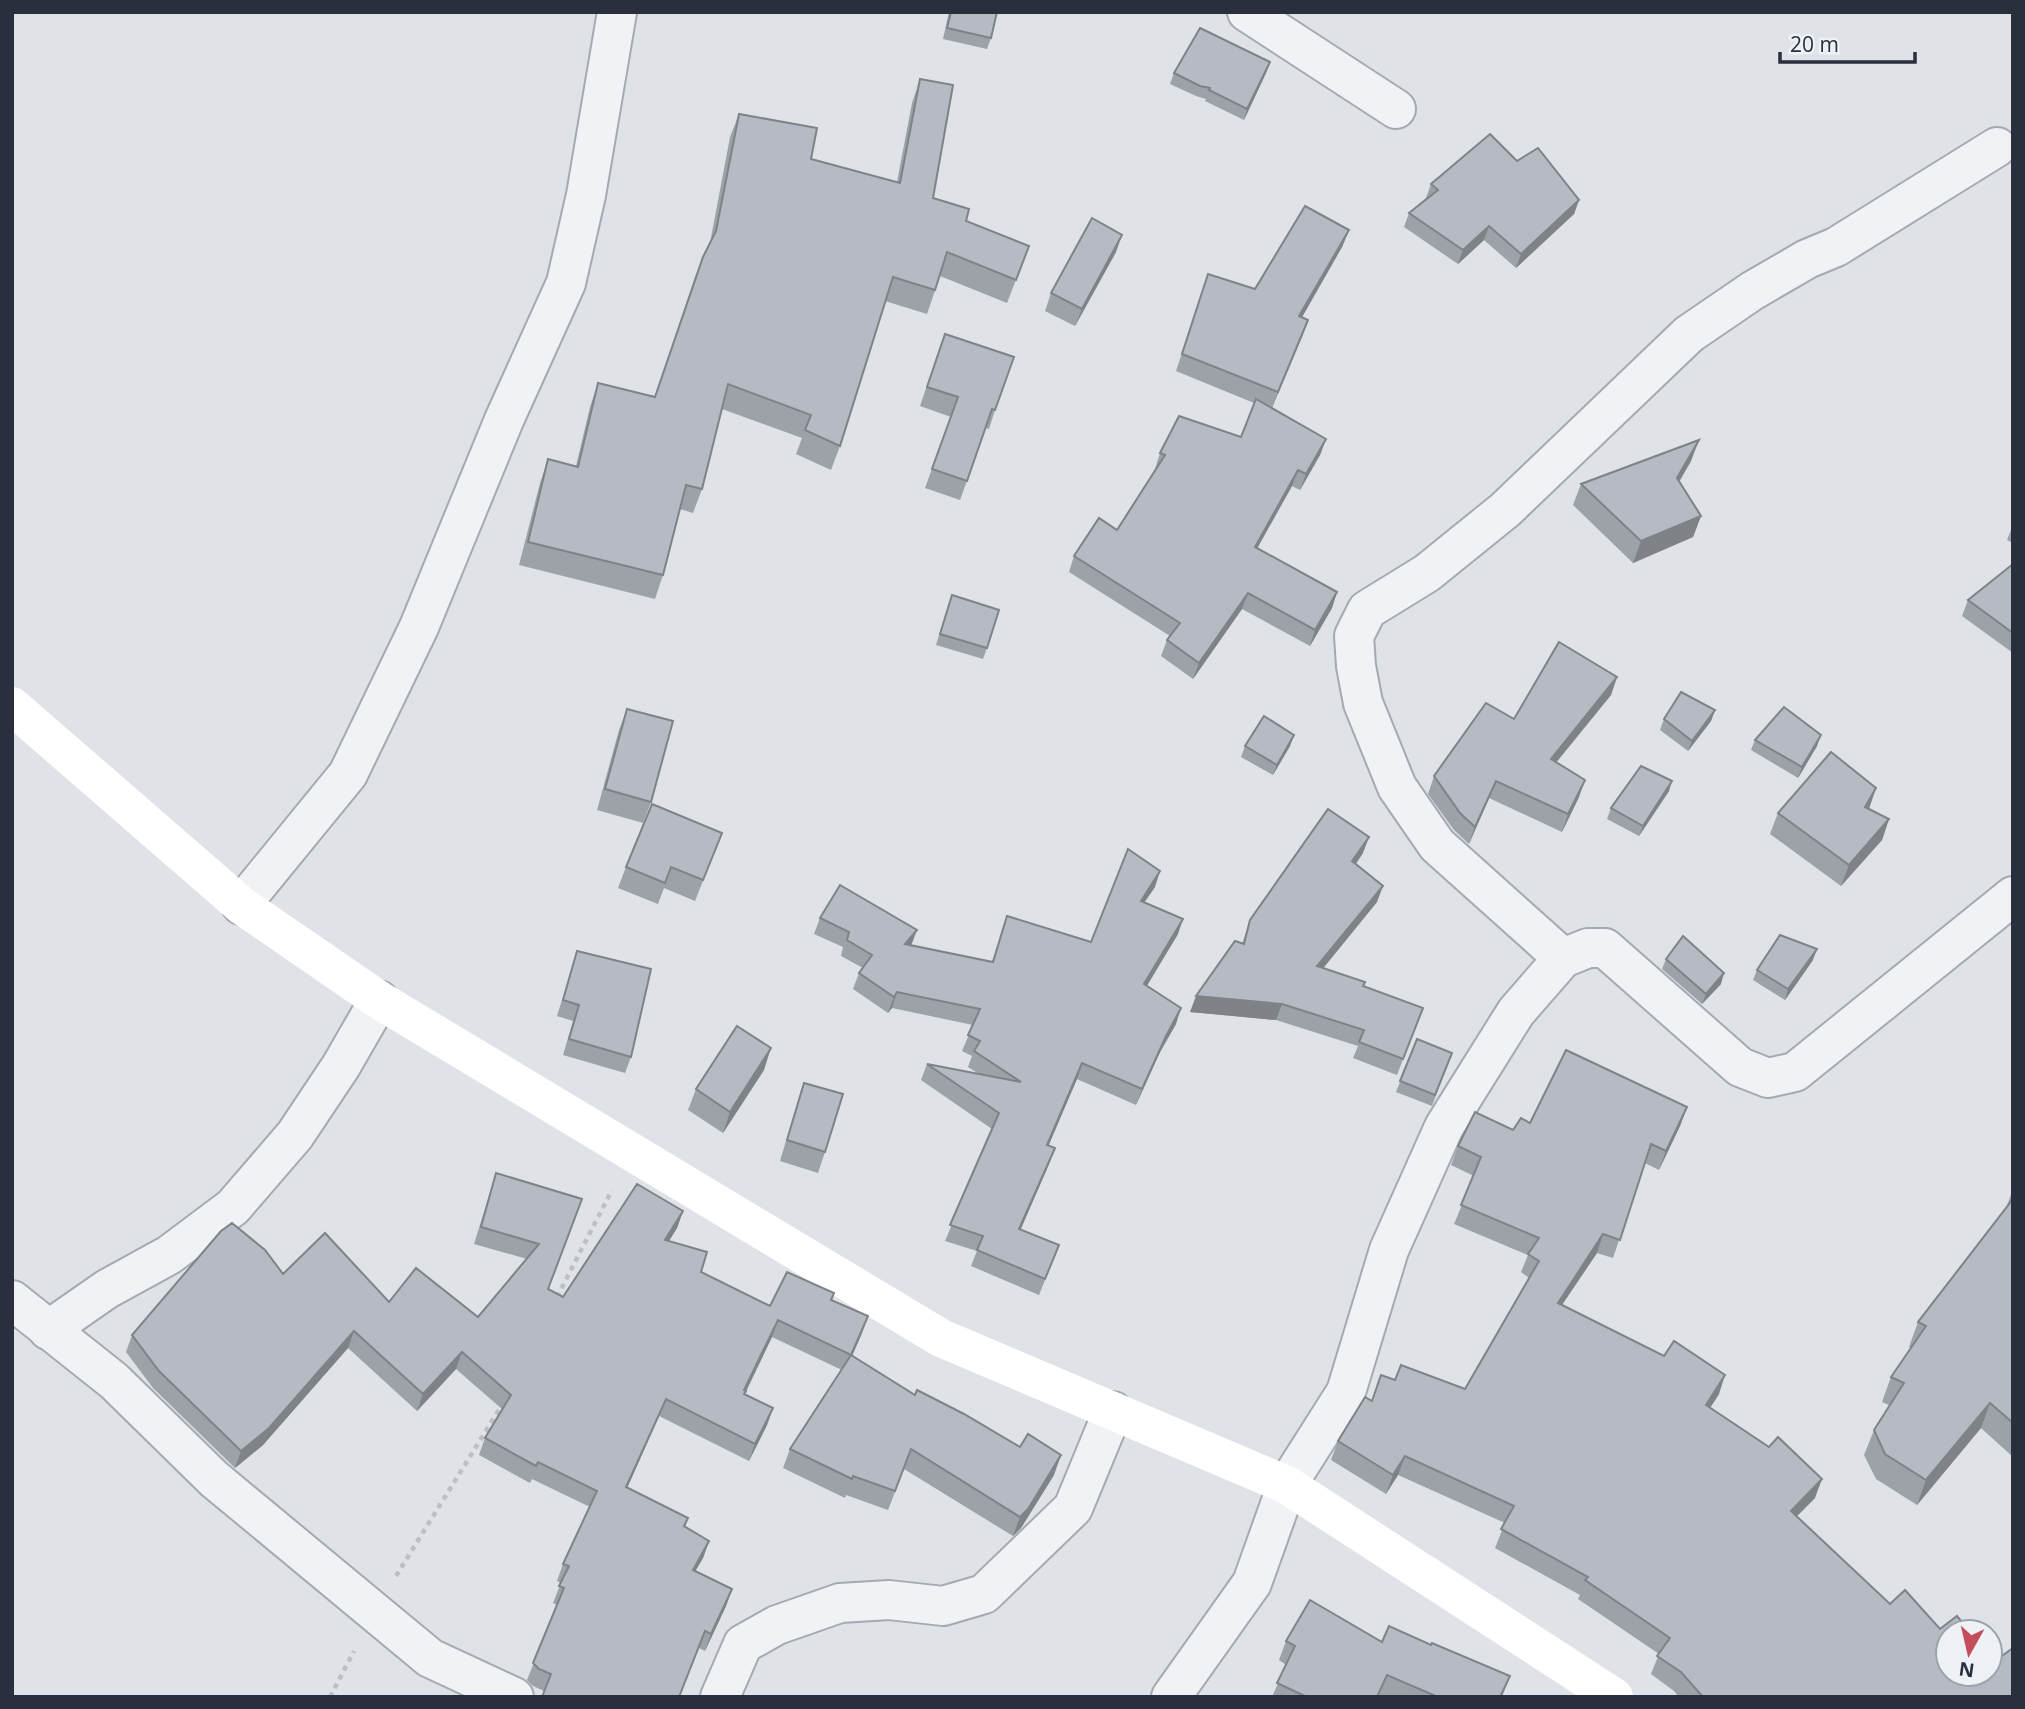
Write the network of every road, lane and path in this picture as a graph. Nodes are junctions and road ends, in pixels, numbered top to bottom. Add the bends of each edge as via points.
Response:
1 (617, 12) edge
2 (1247, 12) edge
3 (1396, 109) dead end
4 (1997, 147) dead end
5 (12, 706) edge
6 (2013, 896) edge
7 (241, 905) junction
8 (1563, 958) junction
9 (379, 1000) junction
10 (632, 1152) junction
11 (12, 1300) edge
12 (555, 1301) edge
13 (48, 1329) junction
14 (505, 1400) edge
15 (1112, 1411) junction
16 (1287, 1485) junction
17 (374, 1612) junction
18 (330, 1697) edge
19 (514, 1697) edge
20 (720, 1697) edge
21 (1171, 1697) edge
22 (1614, 1697) edge

1 - 7 street via 566,283 419,628 348,774
2 - 3 street
4 - 8 street via 1836,247 1752,291 1689,334 1505,510 1427,573 1367,610 1354,636 1356,666 1363,703 1398,787 1437,845
5 - 7 main road
6 - 8 street via 1795,1072 1768,1078 1740,1067 1605,948 1588,948
7 - 9 main road
8 - 16 street via 1516,1012 1444,1127 1389,1250 1346,1392
9 - 10 main road
9 - 13 street via 295,1135 233,1207 169,1255
10 - 12 path
10 - 15 main road via 941,1338
11 - 13 street
13 - 17 street via 114,1381 214,1479
14 - 17 path
15 - 16 main road
15 - 20 street via 1073,1508 984,1594 943,1606 889,1600 840,1603 777,1625 743,1644
16 - 21 street via 1252,1583
16 - 22 main road
17 - 18 path
17 - 19 street via 430,1658

